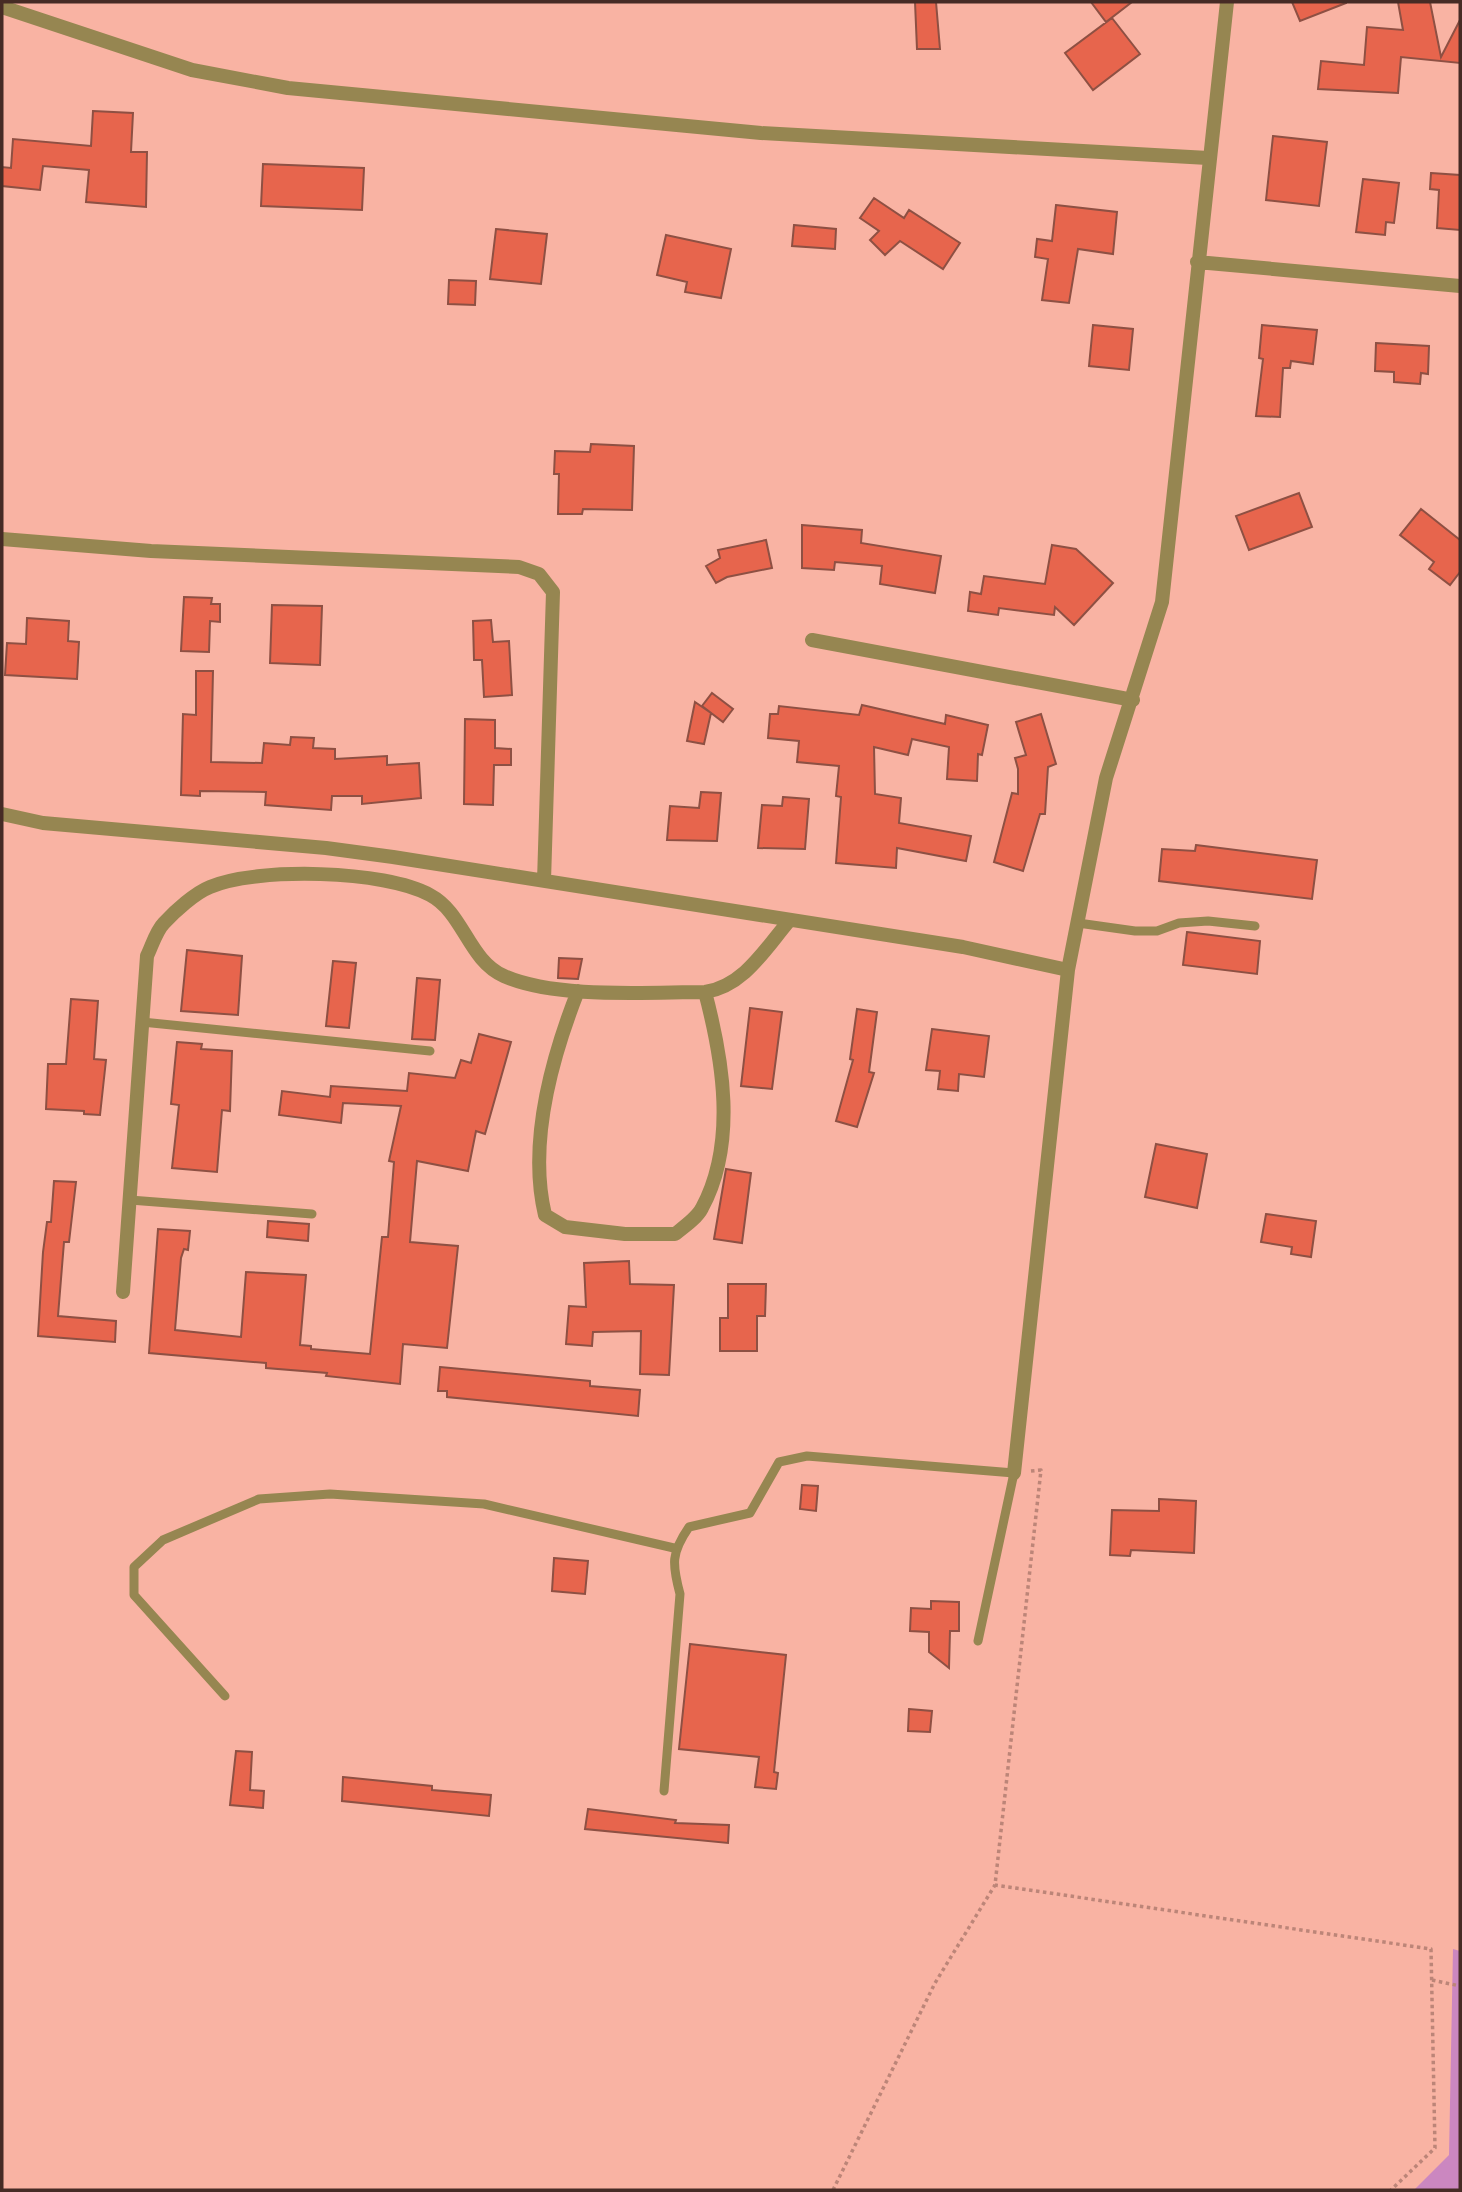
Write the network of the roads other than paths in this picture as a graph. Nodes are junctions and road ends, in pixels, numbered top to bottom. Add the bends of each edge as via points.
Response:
1 (1227, 2) edge
2 (2, 8) edge
3 (1208, 158) junction
4 (1197, 262) junction
5 (1460, 286) edge
6 (2, 539) edge
7 (812, 640) dead end
8 (1133, 700) junction
9 (2, 814) edge
10 (544, 881) junction
11 (789, 921) junction
12 (1078, 923) junction
13 (1255, 926) dead end
14 (1068, 970) junction
15 (578, 991) junction
16 (705, 992) junction
17 (142, 1022) junction
18 (430, 1051) dead end
19 (130, 1200) junction
20 (312, 1213) dead end
21 (123, 1292) dead end
22 (1014, 1473) junction
23 (674, 1548) junction
24 (978, 1641) dead end
25 (226, 1696) dead end
26 (664, 1791) dead end

1 - 3 street
2 - 3 street via 192,70 288,88 761,133
3 - 4 street
4 - 5 street
4 - 8 street via 1162,602
6 - 10 street via 151,551 519,567 538,574 552,592
7 - 8 street
8 - 12 street via 1106,778
9 - 10 street via 43,823 326,848
10 - 11 street
11 - 14 street via 985,951
11 - 16 street via 739,978 723,989
12 - 13 lane via 1135,931 1208,921
12 - 14 street
14 - 22 street
15 - 16 street
15 - 16 street via 546,1096 538,1187 545,1214 565,1227 625,1234 675,1234 701,1210 716,1168 724,1114 717,1037
15 - 17 street via 504,976 484,963 453,914 432,895 407,885 316,874 258,875 209,887 162,924 147,956
17 - 18 lane
17 - 19 street
19 - 20 lane
19 - 21 street
22 - 23 lane via 807,1456 779,1461 750,1513 689,1527
22 - 24 lane
23 - 25 lane via 484,1504 330,1494 259,1499 163,1540 134,1567 134,1595
23 - 26 lane via 680,1594

